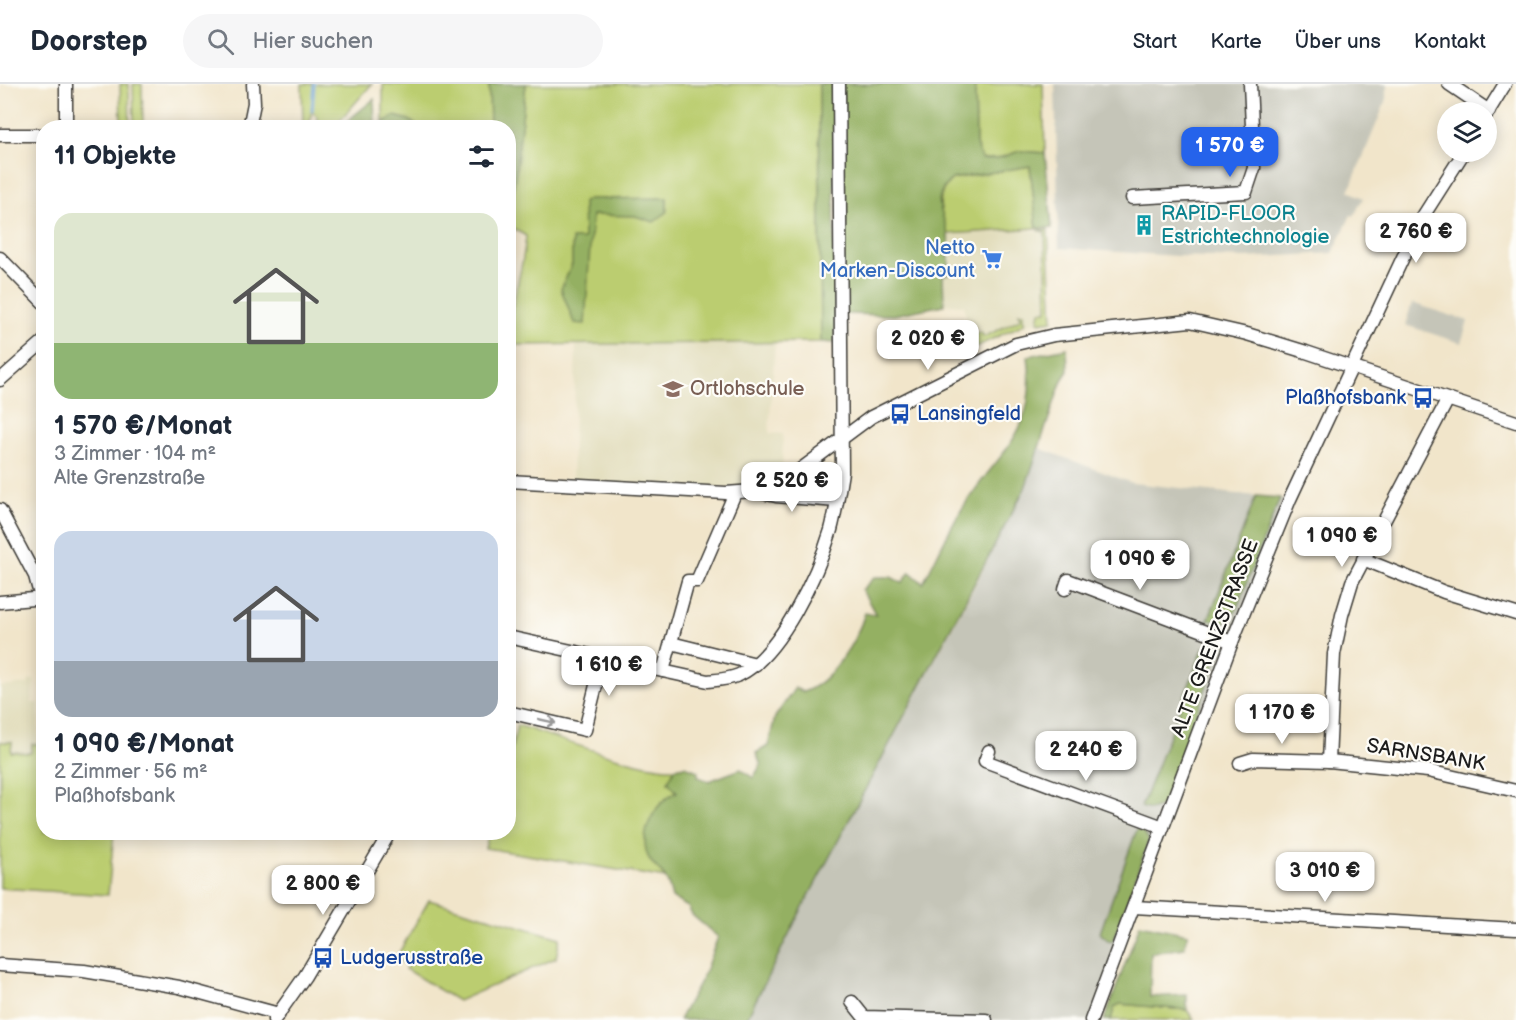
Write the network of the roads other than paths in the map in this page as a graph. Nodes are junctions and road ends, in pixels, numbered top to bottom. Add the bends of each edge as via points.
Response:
1 (66, 84) edge
2 (253, 84) edge
3 (839, 84) edge
4 (1250, 84) edge
5 (1449, 84) edge
6 (1505, 84) edge
7 (1473, 102) edge
8 (1494, 102) edge
9 (66, 120) edge
10 (251, 120) edge
11 (0, 135) edge
12 (36, 135) edge
13 (1458, 162) edge
14 (1132, 198) dead end
15 (0, 258) edge
16 (36, 295) edge
17 (36, 348) edge
18 (1353, 369) junction
19 (0, 380) edge
20 (1446, 400) junction
21 (1516, 422) edge
22 (840, 440) junction
23 (516, 481) edge
24 (753, 491) junction
25 (735, 493) junction
26 (837, 501) junction
27 (0, 510) edge
28 (1363, 559) junction
29 (36, 579) edge
30 (1065, 589) dead end
31 (36, 599) edge
32 (0, 602) edge
33 (1516, 614) edge
34 (516, 639) edge
35 (1233, 642) junction
36 (671, 643) junction
37 (603, 657) junction
38 (756, 664) junction
39 (663, 671) junction
40 (516, 714) edge
41 (989, 751) dead end
42 (1329, 761) junction
43 (1240, 763) dead end
44 (1516, 791) edge
45 (1163, 826) junction
46 (385, 840) edge
47 (1134, 907) junction
48 (1516, 929) edge
49 (0, 965) edge
50 (852, 1002) dead end
51 (277, 1017) edge
52 (986, 1020) edge
53 (1091, 1020) edge

1 - 9 street
2 - 10 street
3 - 22 street
4 - 14 street via 1254,168 1246,192
5 - 7 street
6 - 8 street
11 - 12 street
13 - 18 street, ALTE GRENZSTRASSE via 1420,221
15 - 16 street
17 - 19 street
18 - 20 street
18 - 22 street via 1247,334 1191,321 1054,335 991,355 871,417
18 - 35 street, ALTE GRENZSTRASSE via 1290,499
20 - 21 street
20 - 28 street
22 - 24 street via 793,475
22 - 26 street via 842,472
23 - 25 street
24 - 25 street
24 - 26 street
25 - 36 street via 698,581 688,581
26 - 38 street via 831,531 796,610
27 - 29 street
28 - 33 street via 1444,592
28 - 42 street via 1342,615 1334,654
30 - 35 street via 1068,580
31 - 32 street
34 - 37 street
35 - 45 street, ALTE GRENZSTRASSE
36 - 38 street
36 - 39 street
37 - 39 street
40 -> 37 street via 585,730
38 - 39 street via 738,676 721,680
41 - 45 street via 985,761
42 - 43 street via 1253,759
42 - 44 street, SARNSBANK via 1428,771
45 - 47 street, ALTE GRENZSTRASSE
46 - 51 street
47 - 48 street
47 - 53 street, ALTE GRENZSTRASSE
49 - 51 street via 84,971 180,987
50 - 52 street via 864,1017

